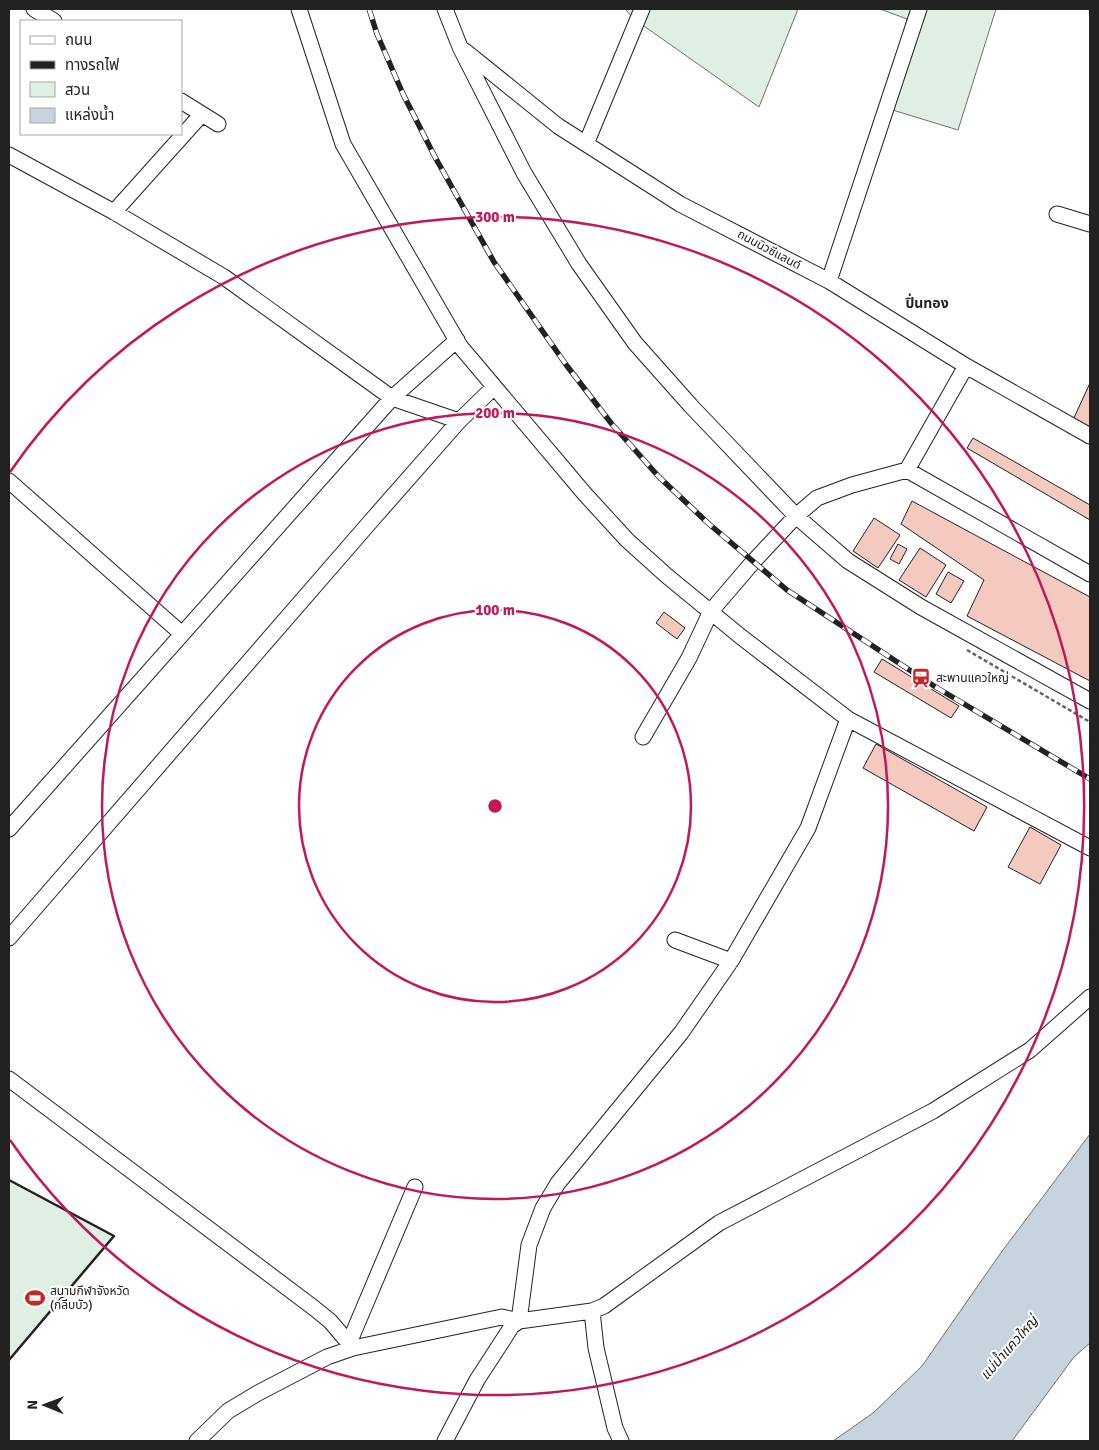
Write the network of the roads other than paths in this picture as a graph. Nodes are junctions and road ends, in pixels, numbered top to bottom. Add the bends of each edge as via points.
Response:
1 (34, 9) edge
2 (298, 9) edge
3 (445, 9) edge
4 (642, 9) edge
5 (919, 9) edge
6 (52, 20) edge
7 (460, 47) junction
8 (182, 102) edge
9 (202, 114) junction
10 (218, 124) dead end
11 (586, 144) junction
12 (9, 155) edge
13 (114, 212) junction
14 (1057, 214) dead end
15 (1090, 224) edge
16 (829, 281) junction
17 (456, 340) junction
18 (966, 366) junction
19 (494, 387) junction
20 (392, 398) junction
21 (460, 421) junction
22 (1090, 436) edge
23 (908, 470) junction
24 (9, 481) edge
25 (796, 516) junction
26 (1090, 574) edge
27 (711, 611) junction
28 (182, 634) junction
29 (1090, 701) edge
30 (848, 719) junction
31 (643, 737) dead end
32 (9, 829) edge
33 (1090, 848) edge
34 (9, 938) edge
35 (674, 940) dead end
36 (732, 961) junction
37 (1090, 998) edge
38 (9, 1079) edge
39 (415, 1187) dead end
40 (592, 1311) junction
41 (519, 1321) junction
42 (351, 1346) junction
43 (197, 1441) edge
44 (445, 1441) edge
45 (621, 1441) edge

1 - 6 street
2 - 17 street via 343,144
3 - 7 street
4 - 11 street
5 - 16 street
7 - 11 street, ถนนนิวซีแลนด์ via 558,126
7 - 25 street via 524,173 584,272 635,343
8 - 9 street
9 - 10 street
9 - 13 street
11 - 16 street, ถนนนิวซีแลนด์ via 680,204
12 - 13 street
13 - 20 street via 224,277
14 - 15 street
16 - 18 street, ถนนนิวซีแลนด์
17 - 19 street
17 - 20 street
18 - 22 street, ถนนนิวซีแลนด์
18 - 23 street
19 - 21 street
19 - 27 street via 628,540
20 - 21 street
20 - 28 street
21 - 34 street
23 - 25 street via 817,498
23 - 26 street
24 - 28 street
25 - 27 street
25 - 29 street via 848,561 921,607
27 - 30 street
27 - 31 street via 689,658
28 - 32 street
30 - 33 street
30 - 36 street via 808,828
35 - 36 street
36 - 41 street via 681,1033 558,1183 543,1208 529,1245
37 - 40 street via 1030,1050 933,1111 719,1223 604,1306
38 - 42 street via 314,1308
39 - 42 street
40 - 41 street
40 - 45 street via 596,1348
41 - 42 street via 502,1317
41 - 44 street via 512,1326 477,1380
42 - 43 street via 236,1406

